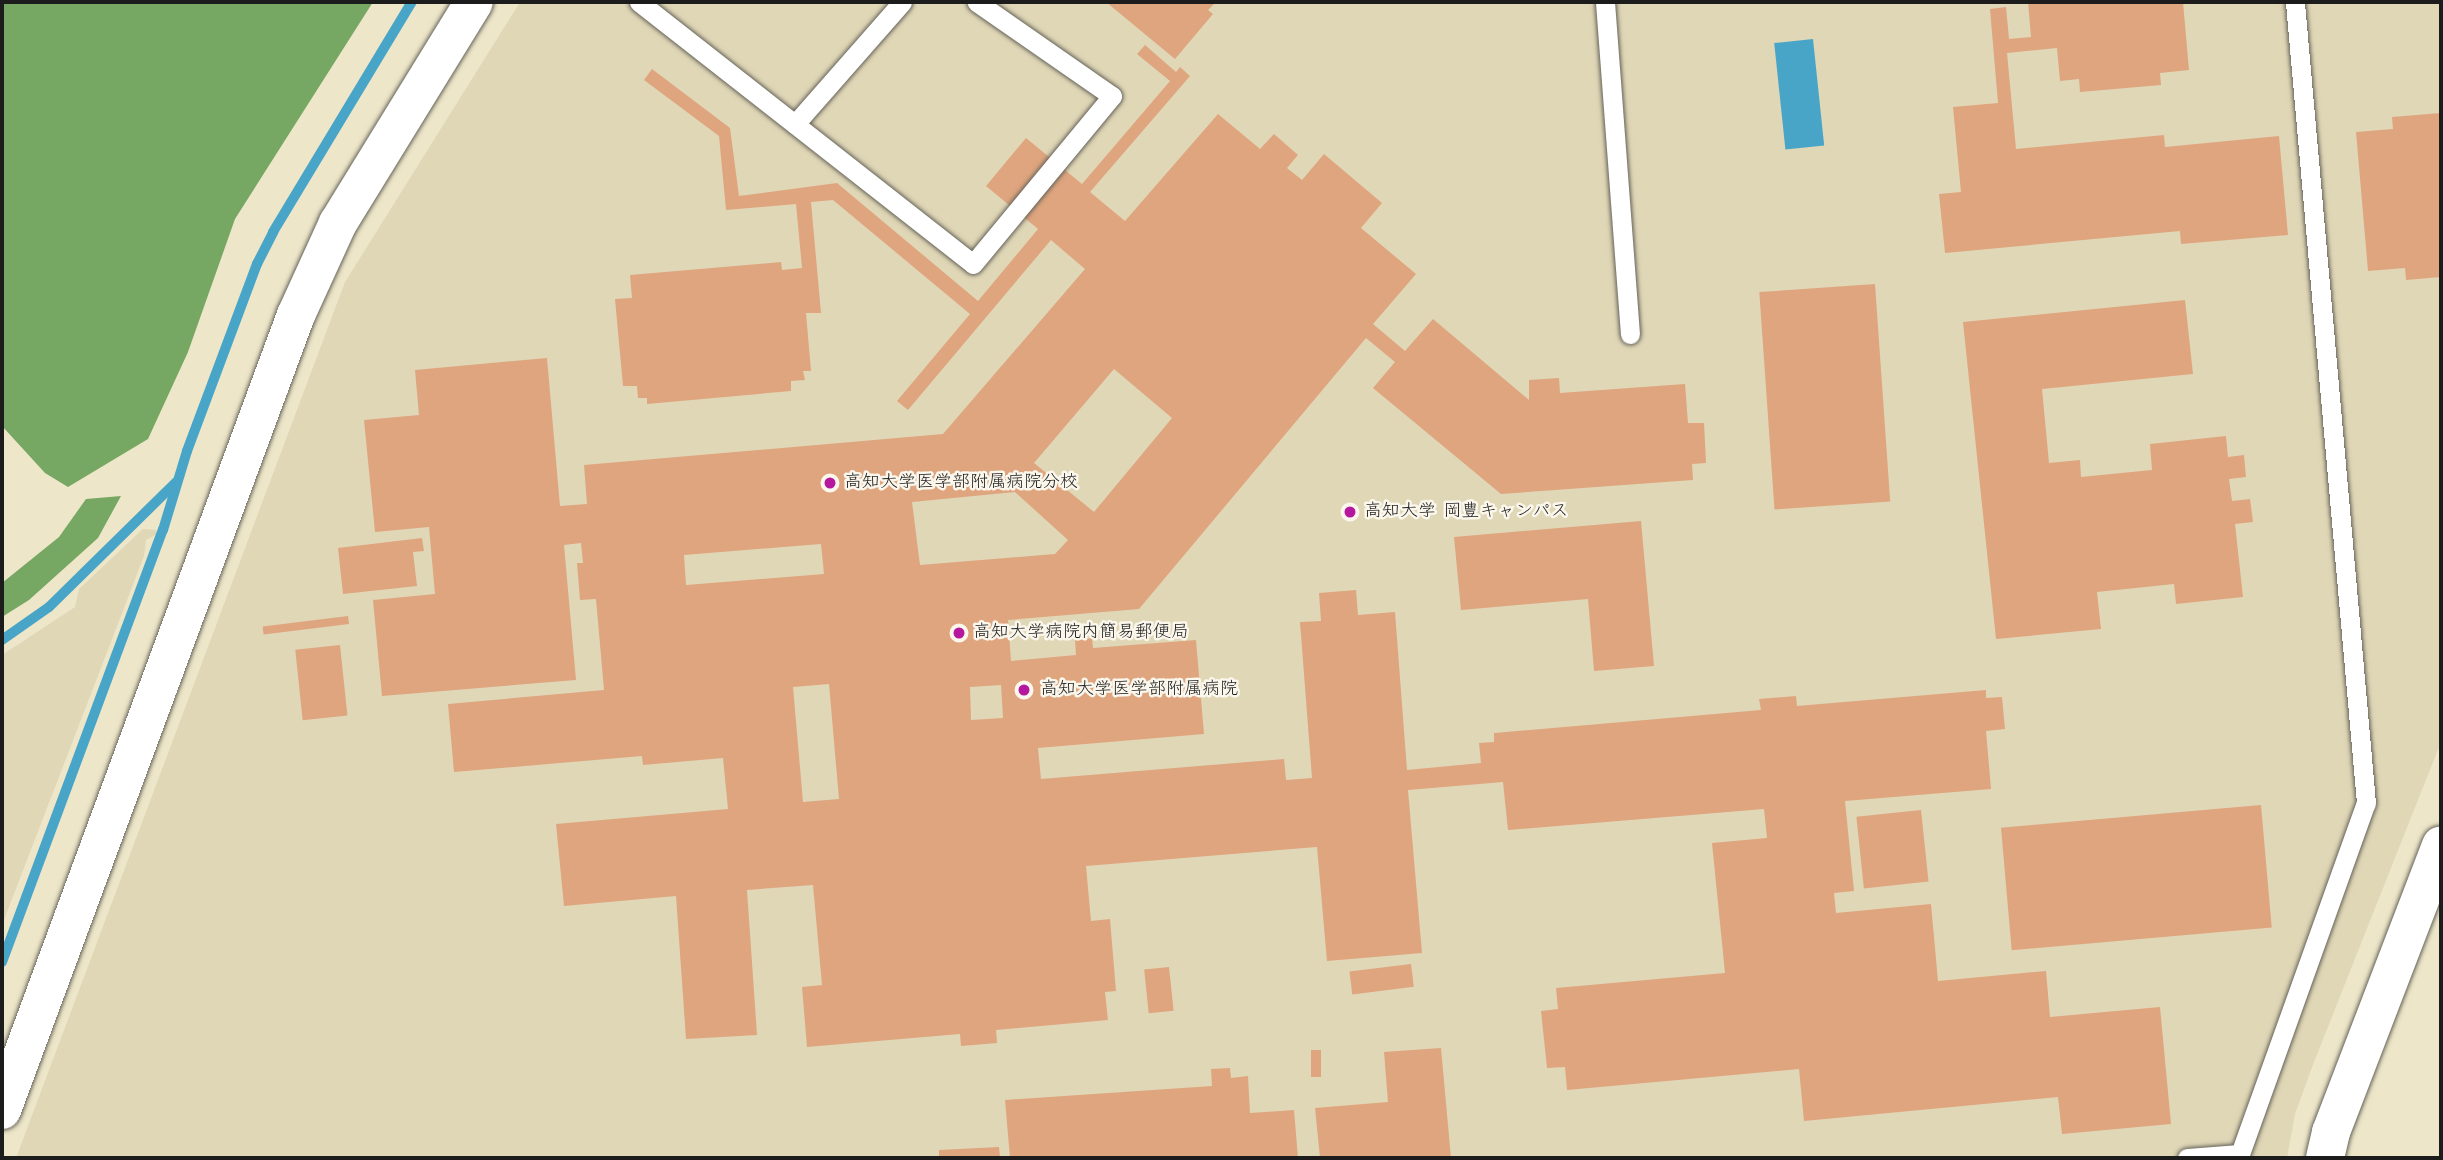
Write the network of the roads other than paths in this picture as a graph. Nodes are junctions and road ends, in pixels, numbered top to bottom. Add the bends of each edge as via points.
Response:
1 (474, 2) edge
2 (639, 2) edge
3 (902, 2) edge
4 (977, 2) edge
5 (1605, 2) edge
6 (2295, 2) edge
7 (795, 124) junction
8 (1630, 334) dead end
9 (2441, 845) edge
10 (2, 1110) edge
11 (2187, 1158) edge
12 (2325, 1158) edge

1 - 10 street via 338,223 296,315
2 - 7 lane
3 - 7 lane
4 - 7 lane via 1112,96 973,264
5 - 8 lane
6 - 11 lane via 2366,803 2240,1154
9 - 12 street via 2335,1119

